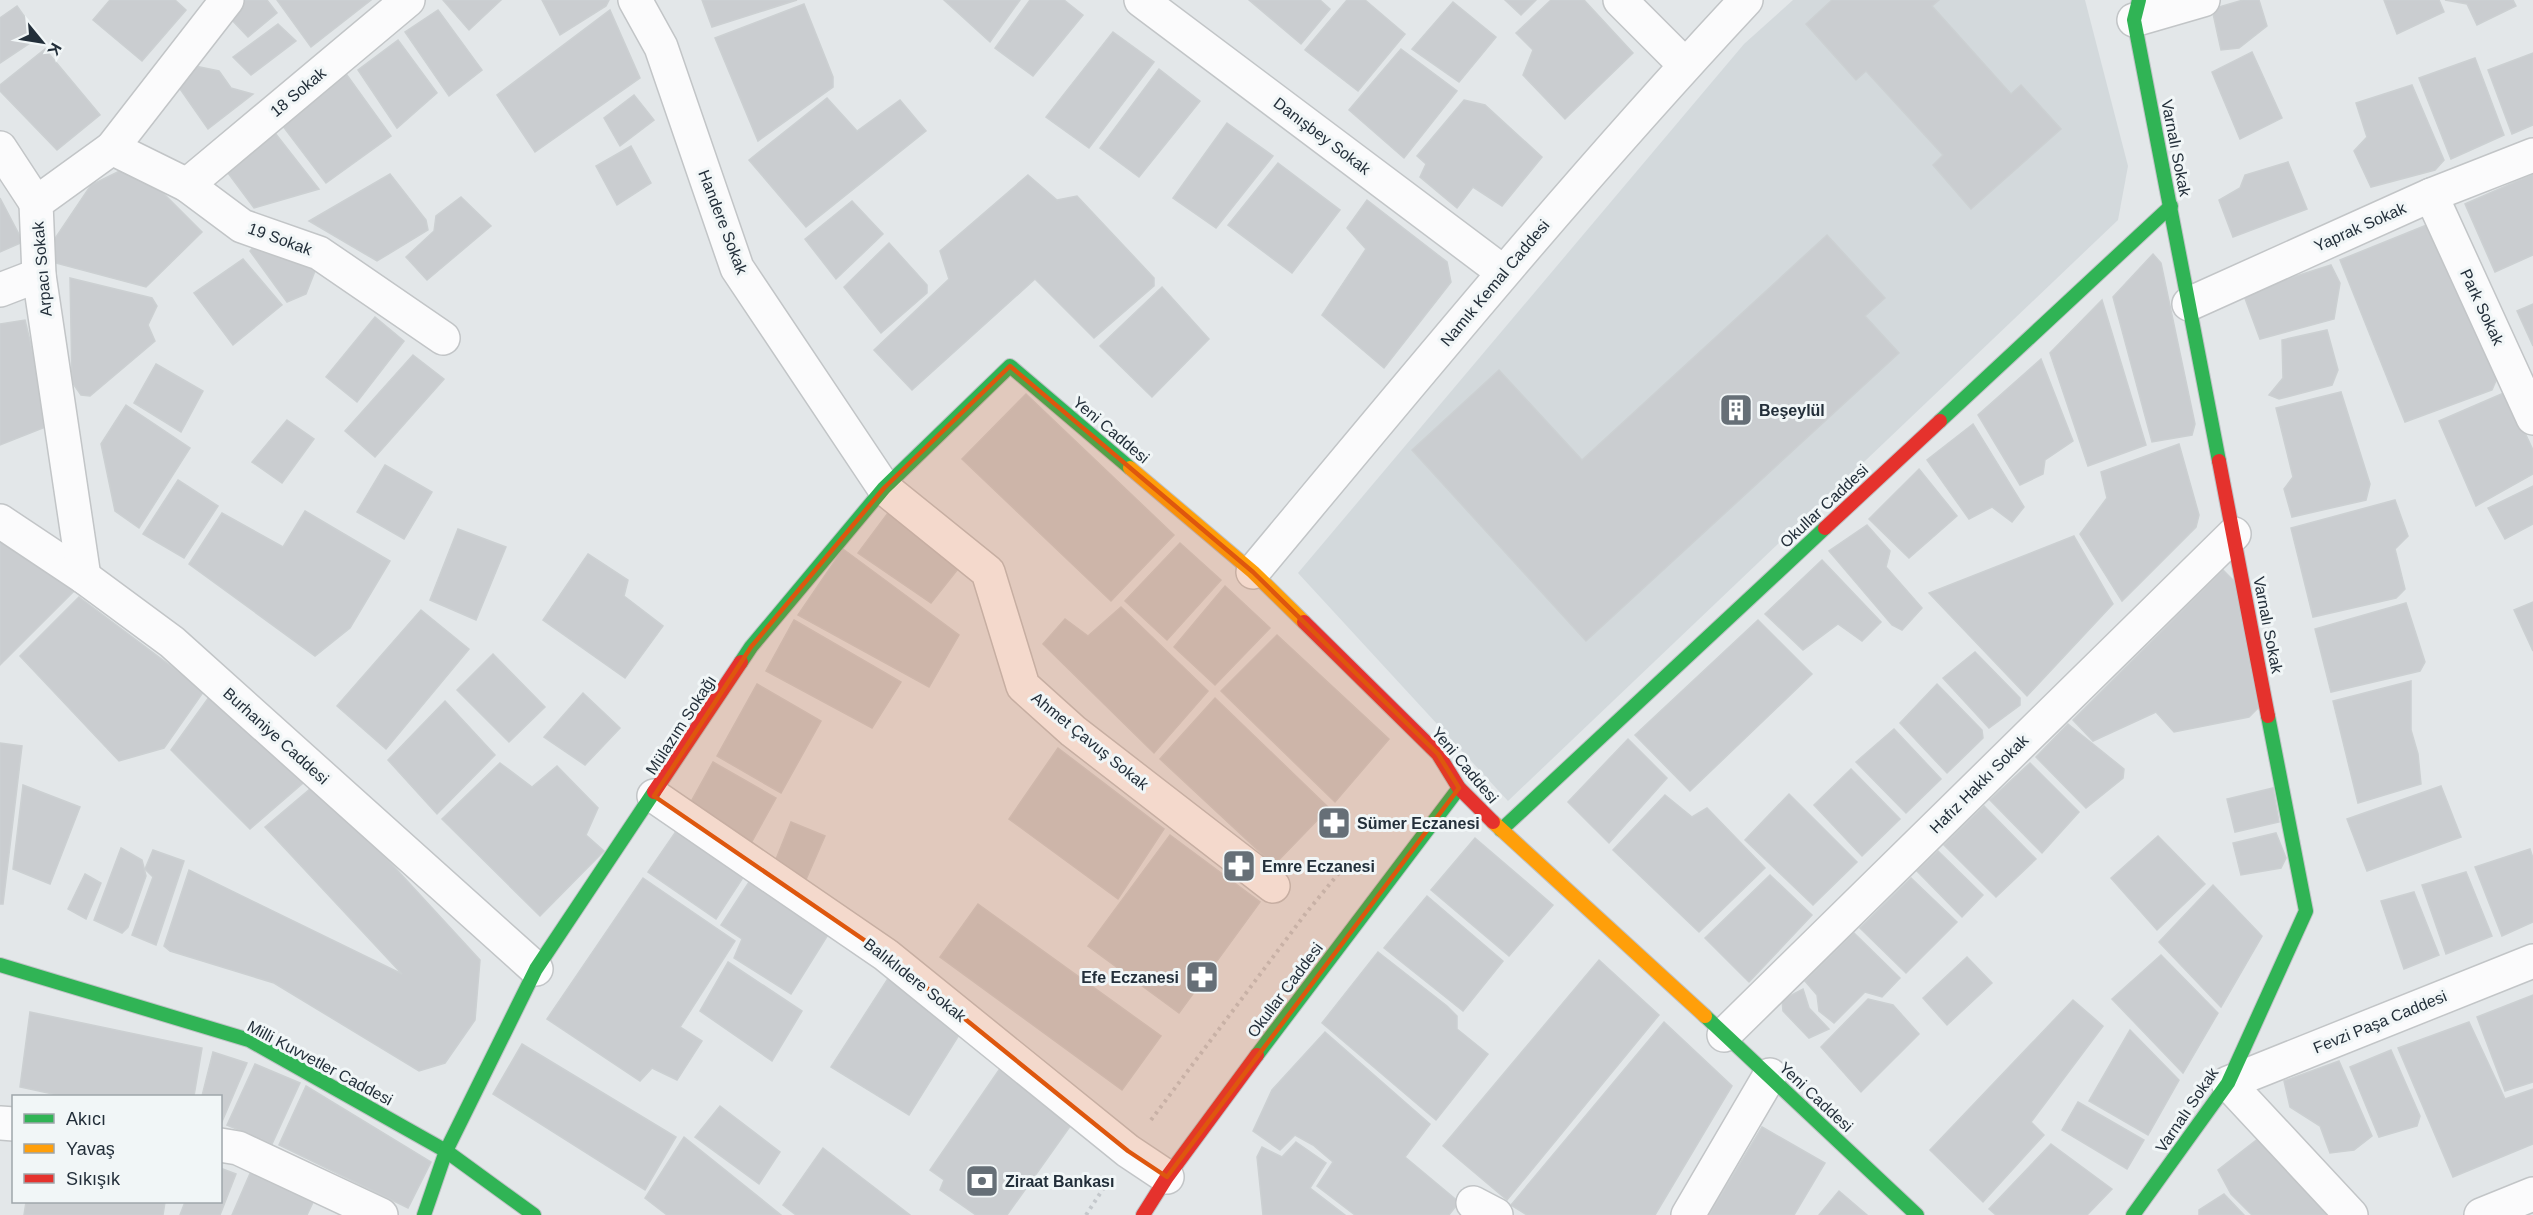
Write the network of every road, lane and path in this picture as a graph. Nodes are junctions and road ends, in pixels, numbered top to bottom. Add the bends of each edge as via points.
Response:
1 (227, 0) edge
2 (408, 0) edge
3 (635, 0) edge
4 (1141, 0) edge
5 (1620, 0) edge
6 (1746, 0) edge
7 (2203, 0) edge
8 (2137, 10) edge
9 (1685, 65) junction
10 (0, 148) edge
11 (112, 148) junction
12 (2533, 155) edge
13 (187, 185) junction
14 (2431, 195) junction
15 (36, 203) junction
16 (2171, 206) junction
17 (1503, 272) junction
18 (39, 275) junction
19 (0, 290) edge
20 (2189, 304) junction
21 (443, 338) dead end
22 (1010, 366) joint
23 (2533, 418) edge
24 (884, 488) junction
25 (0, 521) edge
26 (2234, 534) junction
27 (1253, 572) junction
28 (84, 577) junction
29 (1459, 788) junction
30 (654, 796) junction
31 (1501, 830) junction
32 (1273, 885) dead end
33 (1306, 913) dead end
34 (2533, 961) edge
35 (0, 966) edge
36 (536, 969) junction
37 (1724, 1035) junction
38 (1770, 1075) junction
39 (2228, 1083) junction
40 (222, 1145) edge
41 (446, 1151) junction
42 (1128, 1151) junction
43 (1167, 1177) junction
44 (2533, 1194) edge
45 (381, 1215) edge
46 (424, 1215) edge
47 (534, 1215) edge
48 (1086, 1215) edge
49 (1143, 1215) edge
50 (1688, 1215) edge
51 (1917, 1215) edge
52 (2133, 1215) edge
53 (2351, 1215) edge
54 (2481, 1215) edge

1 - 11 street, Arpacı Sokak
2 - 13 street, 18 Sokak
3 - 24 street, Handere Sokak via 661,47 737,268
4 - 17 street, Danışbey Sokak
5 - 9 street
6 - 9 street, Namık Kemal Caddesi
7 - 8 street
8 - 16 street, Varnalı Sokak
9 - 17 street, Namık Kemal Caddesi
10 - 15 street
11 - 13 street, 19 Sokak
11 - 15 street, Arpacı Sokak
12 - 14 street, Yaprak Sokak
13 - 21 street, 19 Sokak via 242,226 318,253
14 - 20 street, Yaprak Sokak
14 - 23 street, Park Sokak
15 - 18 street, Arpacı Sokak
16 - 20 street, Varnalı Sokak
16 - 31 street, Okullar Caddesi
17 - 27 street, Namık Kemal Caddesi
18 - 19 street
18 - 28 street, Arpacı Sokak
20 - 26 street, Varnalı Sokak
22 - 24 street, Mülazım Sokağı
22 - 27 street, Yeni Caddesi
24 - 30 street, Mülazım Sokağı via 751,647
24 - 32 street, Ahmet Çavuş Sokak via 988,572 1023,686 1073,730
25 - 28 street, Burhaniye Caddesi
26 - 37 street, Hafız Hakkı Sokak
26 - 39 street, Varnalı Sokak via 2306,910
27 - 29 street, Yeni Caddesi via 1438,754
28 - 36 street, Burhaniye Caddesi via 172,642
29 - 31 street, Yeni Caddesi
29 - 43 street, Okullar Caddesi
30 - 36 street, Mülazım Sokağı
30 - 42 street, Balıklıdere Sokak via 886,955
31 - 37 street, Yeni Caddesi
33 - 42 path
34 - 39 street, Fevzi Paşa Caddesi
35 - 41 street, Milli Kuvvetler Caddesi via 249,1040
36 - 41 street, Mülazım Sokağı
37 - 38 street, Yeni Caddesi
38 - 50 street
38 - 51 street, Yeni Caddesi
39 - 52 street, Varnalı Sokak
39 - 53 street
40 - 45 street via 238,1148
41 - 46 street, Mülazım Sokağı
41 - 47 street, Milli Kuvvetler Caddesi
42 - 43 street, Balıklıdere Sokak
42 - 48 path
43 - 49 street, Okullar Caddesi
44 - 54 street

